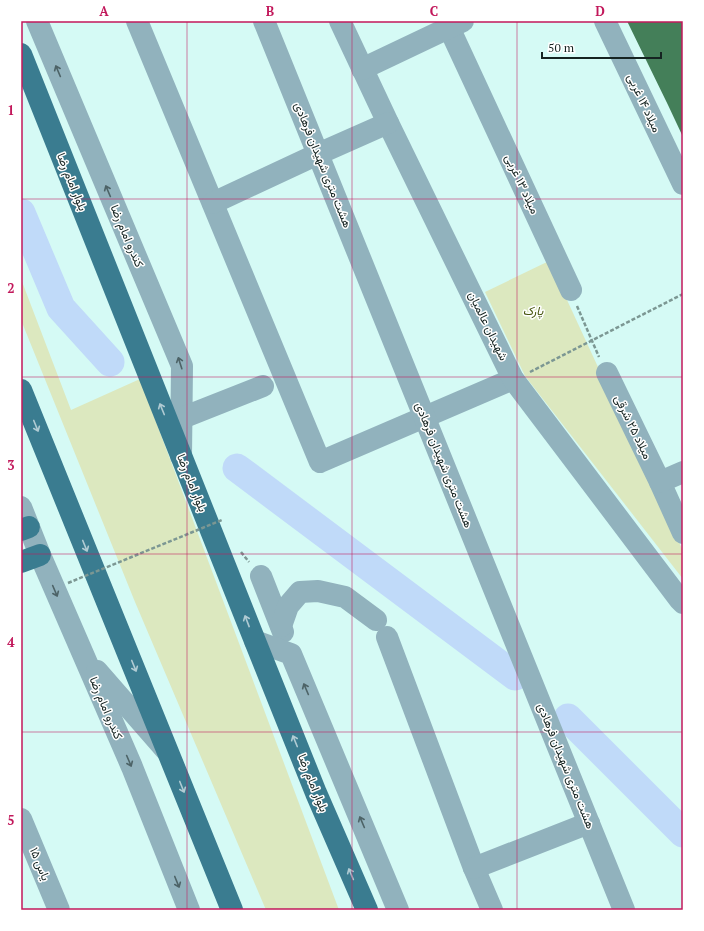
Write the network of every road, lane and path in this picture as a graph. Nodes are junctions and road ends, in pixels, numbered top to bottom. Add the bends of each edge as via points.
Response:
1 (36, 21) edge
2 (137, 21) edge
3 (264, 21) edge
4 (340, 21) edge
5 (605, 21) edge
6 (453, 23) edge
7 (21, 54) edge
8 (362, 69) junction
9 (388, 123) junction
10 (318, 154) junction
11 (683, 184) edge
12 (213, 202) junction
13 (571, 290) joint
14 (683, 294) edge
15 (592, 340) junction
16 (607, 373) dead end
17 (522, 376) junction
18 (263, 386) dead end
19 (21, 390) edge
20 (182, 418) junction
21 (425, 418) junction
22 (181, 457) junction
23 (683, 472) edge
24 (660, 482) junction
25 (21, 507) edge
26 (222, 520) dead end
27 (25, 529) edge
28 (683, 533) edge
29 (30, 559) edge
30 (261, 576) dead end
31 (68, 583) dead end
32 (682, 604) edge
33 (281, 626) junction
34 (255, 641) junction
35 (292, 654) junction
36 (84, 657) junction
37 (169, 752) junction
38 (21, 818) edge
39 (589, 823) junction
40 (25, 841) edge
41 (474, 868) junction
42 (58, 910) edge
43 (188, 910) edge
44 (232, 910) edge
45 (366, 910) edge
46 (398, 910) edge
47 (492, 910) edge
48 (624, 910) edge

20 -> 1 street, کندرو امام رضا via 182,366
2 - 12 street
3 - 10 street, هشت متری شهیدان فرهادی
4 - 8 street, شهیدان عالمیان
5 - 11 street, میلاد ۱۴ غربی
6 - 8 street
6 - 13 street, میلاد ۱۳ غربی
22 -> 7 main road, بلوار امام رضا
8 - 9 street, شهیدان عالمیان
9 - 10 street
9 - 17 street, شهیدان عالمیان
10 - 12 street
10 - 21 street, هشت متری شهیدان فرهادی
12 - 21 street via 320,462
13 - 15 path
14 - 15 path
15 - 17 path
16 - 24 street, میلاد ۲۵ شرقی
17 - 21 street
17 - 32 street, شهیدان عالمیان
18 - 20 street
19 -> 37 main road
20 - 22 street, کندرو امام رضا
21 - 39 street, هشت متری شهیدان فرهادی
34 -> 22 main road, بلوار امام رضا
23 - 24 street
24 - 28 street, میلاد ۲۵ شرقی
25 - 27 street, کندرو امام رضا
26 - 31 path, bridge
27 - 29 street, کندرو امام رضا
29 -> 36 street, کندرو امام رضا
30 - 33 street
33 - 35 street
33 - 41 street via 288,606 300,592 318,591 345,597 382,629
34 - 35 street
45 -> 34 main road, بلوار امام رضا
46 -> 35 street
36 - 37 street
36 -> 43 street, کندرو امام رضا via 132,767
37 -> 44 main road
38 - 40 street, یاس ۱۵
39 - 41 street
39 - 48 street, هشت متری شهیدان فرهادی
40 - 42 street, یاس ۱۵
41 - 47 street

